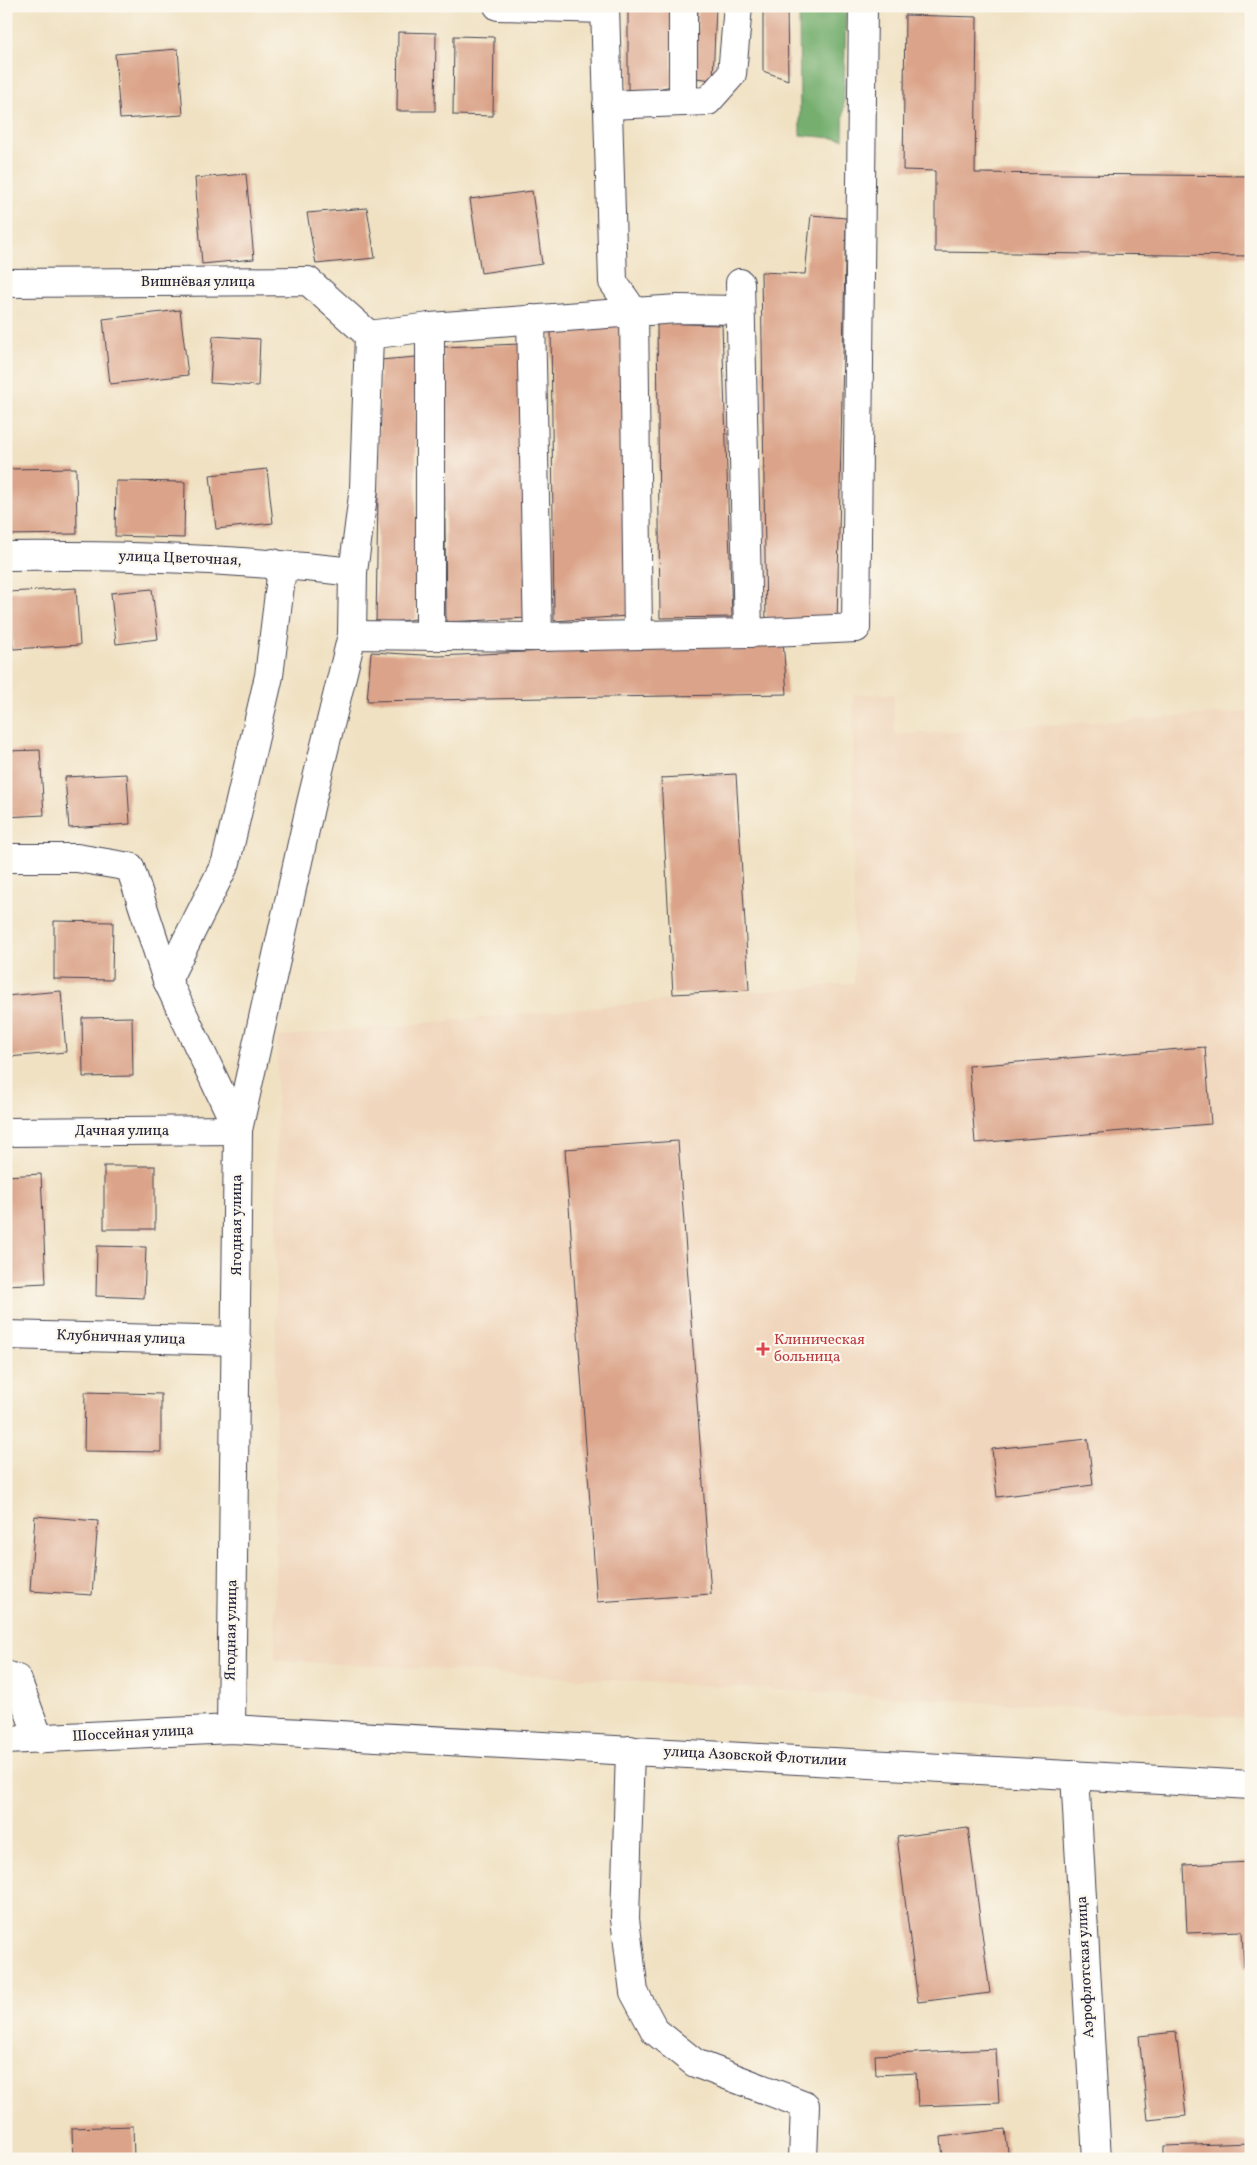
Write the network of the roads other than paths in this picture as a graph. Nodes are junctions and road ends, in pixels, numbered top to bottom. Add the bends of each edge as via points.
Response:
1 (498, 6) edge
2 (683, 6) edge
3 (738, 6) edge
4 (863, 6) edge
5 (605, 8) edge
6 (682, 102) junction
7 (607, 105) junction
8 (6, 283) edge
9 (634, 312) junction
10 (531, 320) junction
11 (430, 327) junction
12 (369, 335) junction
13 (6, 556) edge
14 (273, 563) junction
15 (353, 572) junction
16 (748, 633) junction
17 (352, 635) junction
18 (638, 635) junction
19 (430, 636) junction
20 (538, 637) junction
21 (6, 858) edge
22 (168, 980) junction
23 (238, 1130) junction
24 (6, 1132) edge
25 (6, 1335) edge
26 (237, 1341) junction
27 (6, 1675) edge
28 (230, 1729) junction
29 (259, 1731) joint
30 (39, 1738) junction
31 (6, 1740) edge
32 (630, 1750) junction
33 (1075, 1774) junction
34 (1251, 1785) edge
35 (803, 2159) edge
36 (1097, 2159) edge

1 - 5 street
2 - 6 street
3 - 6 street via 732,74 708,100
4 - 16 street via 856,628
5 - 7 street
6 - 7 street
7 - 9 street via 613,282
8 - 12 street, Вишнёвая улица via 308,281
9 - 10 street
9 - 16 street via 740,297
9 - 18 street
10 - 11 street
10 - 20 street
11 - 12 street
11 - 19 street
12 - 15 street via 364,488
13 - 14 street, улица Цветочная, via 72,555
14 - 15 street, улица Цветочная,
14 - 22 street via 281,578 269,676 226,862
15 - 17 street
16 - 18 street
17 - 19 street
17 - 23 street
18 - 20 street
19 - 20 street
21 - 22 street, Ягодная улица via 77,858 130,867
22 - 23 street, Ягодная улица
23 - 24 street, Дачная улица
23 - 26 street, Ягодная улица
25 - 26 street, Клубничная улица
26 - 28 street, Ягодная улица
27 - 30 street via 17,1679
28 - 29 street, Шоссейная улица
28 - 30 street, Шоссейная улица
29 - 32 street, улица Азовской Флотилии
30 - 31 street, Шоссейная улица
32 - 33 street, улица Азовской Флотилии
32 - 35 street via 625,1920 634,1992 654,2031 696,2063 805,2105
33 - 34 street, улица Азовской Флотилии
33 - 36 street, Аэрофлотская улица

